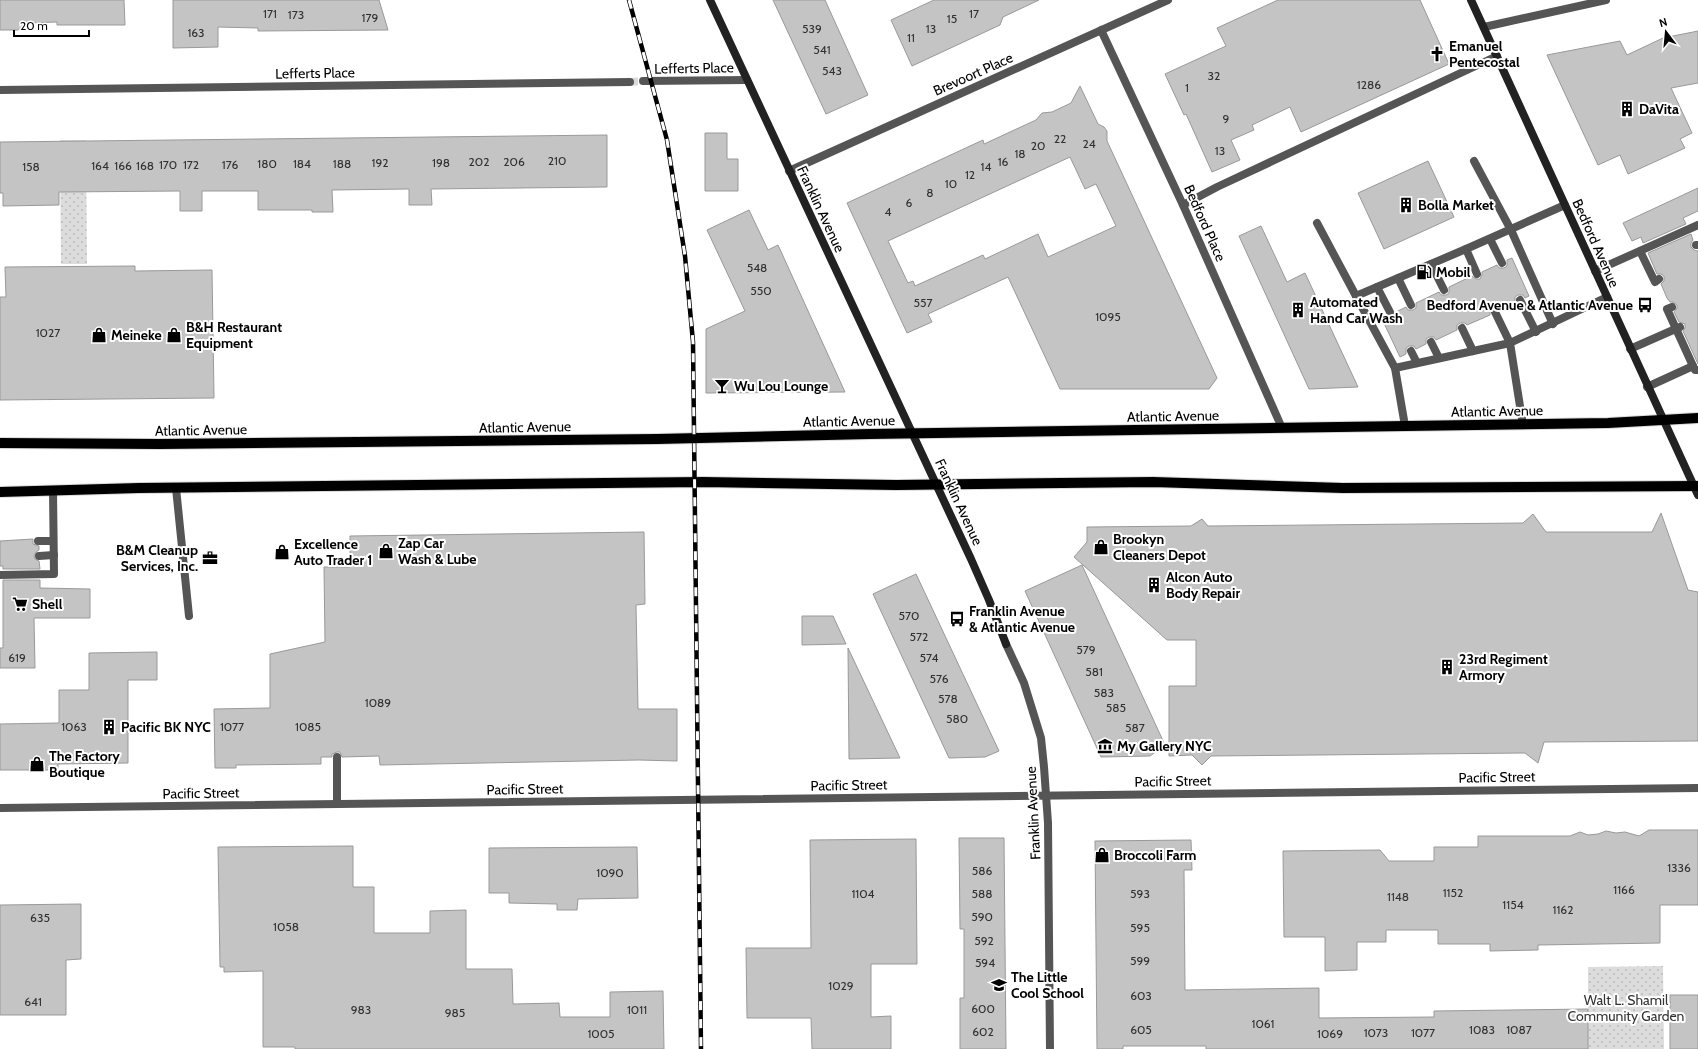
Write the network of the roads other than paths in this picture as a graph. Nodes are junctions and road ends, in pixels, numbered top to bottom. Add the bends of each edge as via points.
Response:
1 (710, 0) edge
2 (1168, 0) edge
3 (1471, 0) edge
4 (1606, 0) edge
5 (1484, 27) junction
6 (1101, 30) junction
7 (1497, 56) junction
8 (747, 80) junction
9 (643, 81) tunnel mouth
10 (630, 82) tunnel mouth
11 (0, 90) edge
12 (1474, 161) dead end
13 (789, 171) junction
14 (1183, 205) junction
15 (1565, 205) junction
16 (1317, 223) dead end
17 (1698, 225) edge
18 (1511, 230) junction
19 (1490, 239) junction
20 (1466, 250) junction
21 (1640, 251) junction
22 (1502, 263) dead end
23 (1431, 264) junction
24 (1595, 272) junction
25 (1477, 274) dead end
26 (1398, 278) junction
27 (1659, 280) dead end
28 (1377, 287) junction
29 (1444, 290) dead end
30 (1356, 296) junction
31 (1607, 298) junction
32 (1520, 300) dead end
33 (1411, 305) dead end
34 (1672, 308) dead end
35 (1495, 312) dead end
36 (1392, 314) dead end
37 (1554, 324) junction
38 (1462, 328) dead end
39 (1678, 328) junction
40 (1536, 332) junction
41 (1431, 342) dead end
42 (1510, 343) junction
43 (1630, 349) junction
44 (1473, 351) junction
45 (1411, 352) dead end
46 (1439, 358) junction
47 (1417, 363) junction
48 (1395, 368) junction
49 (1696, 368) edge
50 (1647, 387) junction
51 (1698, 418) edge
52 (1663, 420) junction
53 (1523, 425) junction
54 (1405, 426) junction
55 (1282, 428) junction
56 (912, 434) junction
57 (0, 443) edge
58 (936, 484) junction
59 (1696, 486) edge
60 (176, 488) junction
61 (53, 490) junction
62 (0, 492) edge
63 (1698, 495) edge
64 (38, 541) dead end
65 (53, 541) junction
66 (54, 555) junction
67 (39, 556) dead end
68 (0, 575) edge
69 (189, 616) dead end
70 (337, 757) dead end
71 (1698, 788) edge
72 (1046, 796) junction
73 (337, 804) junction
74 (0, 808) edge
75 (1050, 1049) edge

1 - 8 street, Franklin Avenue
2 - 6 street, Brevoort Place
3 - 5 street, Bedford Avenue
4 - 5 street
5 - 7 street, Bedford Avenue
6 - 13 street, Brevoort Place
6 - 14 street, Bedford Place
7 - 14 street
7 - 15 street, Bedford Avenue
8 - 9 street, Lefferts Place
8 - 13 street, Franklin Avenue
10 - 11 street, Lefferts Place
12 - 18 street
13 - 56 street, Franklin Avenue
14 - 55 street, Bedford Place
15 - 18 street
15 - 24 street, Bedford Avenue
16 - 30 street
17 - 21 street
18 - 19 street
18 - 37 street
19 - 20 street
19 - 22 street
20 - 23 street
20 - 25 street
21 - 24 street
21 - 27 street via 1650,266 1655,282
23 - 26 street
23 - 29 street
24 - 31 street, Bedford Avenue
26 - 28 street
26 - 33 street
28 - 30 street
28 - 36 street
30 - 48 street
31 - 37 street
31 - 43 street, Bedford Avenue
32 - 40 street
34 - 39 street via 1667,309
35 - 42 street
37 - 40 street
38 - 44 street
39 - 43 street
39 - 49 street
40 - 42 street
41 - 46 street
42 - 44 street
42 - 53 street
43 - 50 street, Bedford Avenue
44 - 46 street
45 - 47 street
46 - 47 street
47 - 48 street
48 - 54 street
49 - 50 street
50 - 52 street, Bedford Avenue
51 - 52 main road, Atlantic Avenue
52 - 53 main road, Atlantic Avenue
52 - 59 street, Bedford Avenue
53 - 54 main road, Atlantic Avenue
54 - 55 main road, Atlantic Avenue
55 - 56 main road, Atlantic Avenue
56 - 57 main road, Atlantic Avenue via 700,439
56 - 58 street, Franklin Avenue
58 - 59 main road via 1154,482 1343,488
58 - 60 main road via 703,482
58 - 72 street, Franklin Avenue via 1024,683 1041,738
59 - 63 street, Bedford Avenue
60 - 61 main road
60 - 69 street
61 - 62 main road
61 - 65 street
64 - 65 street
65 - 66 street
66 - 67 street
66 - 68 street via 54,574
70 - 73 street
71 - 72 street, Pacific Street
72 - 73 street, Pacific Street
72 - 75 street, Franklin Avenue
73 - 74 street, Pacific Street

